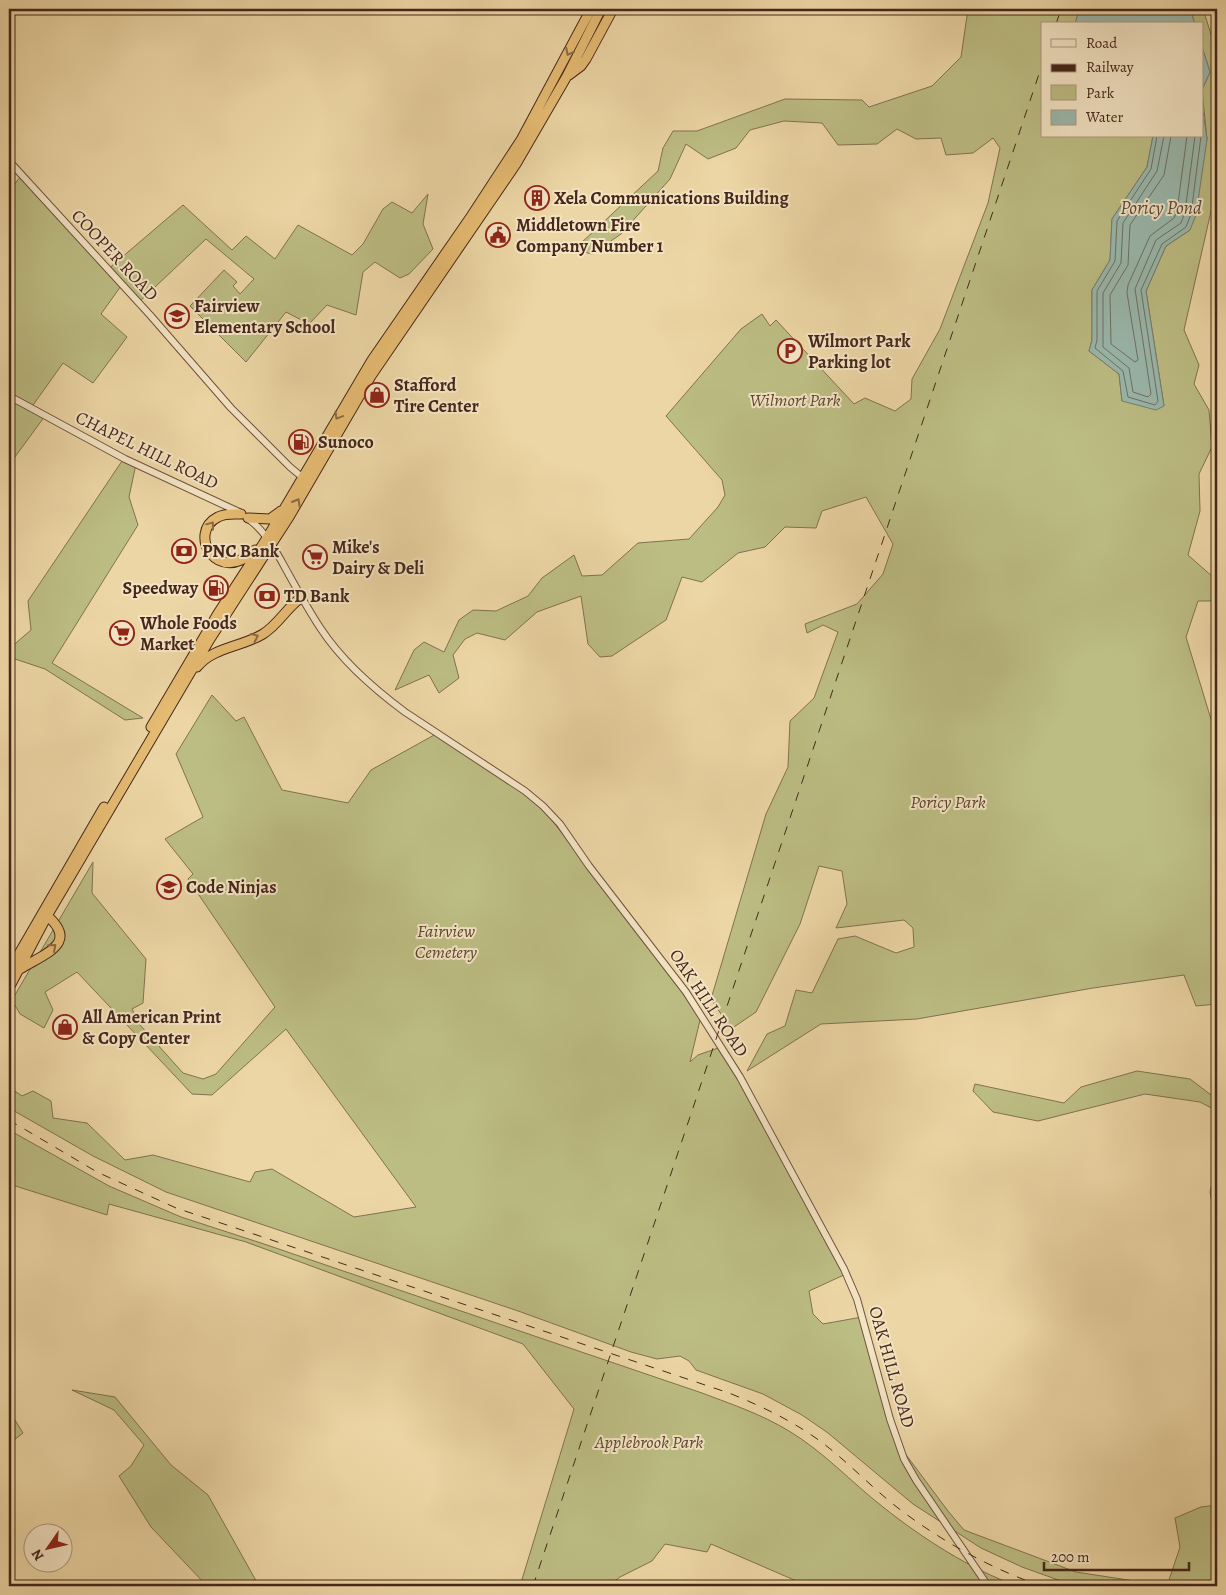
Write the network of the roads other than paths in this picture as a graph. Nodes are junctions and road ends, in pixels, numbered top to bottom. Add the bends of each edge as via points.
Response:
1 (591, 9) edge
2 (601, 9) edge
3 (613, 9) edge
4 (567, 76) junction
5 (9, 161) edge
6 (9, 396) edge
7 (302, 477) junction
8 (283, 510) junction
9 (245, 516) junction
10 (269, 540) junction
11 (302, 596) junction
12 (185, 680) junction
13 (45, 914) junction
14 (20, 969) junction
15 (9, 971) edge
16 (9, 988) edge
17 (988, 1586) edge

1 -> 7 highway via 507,164 372,360
2 - 4 highway
3 - 4 highway via 586,59
10 -> 4 highway via 289,517 371,376 512,171
5 - 7 street, COOPER ROAD via 231,408
6 - 9 street, CHAPEL HILL ROAD via 125,459
7 - 8 highway
8 - 9 highway via 270,518
8 - 10 highway
9 - 10 street, CHAPEL HILL ROAD
10 -> 9 highway via 240,562 224,562 213,557 206,543 208,526 219,516
10 - 11 street, OAK HILL ROAD
10 - 12 highway
10 - 13 highway via 190,660
12 -> 11 highway via 211,655 253,639 271,628
11 - 17 street, OAK HILL ROAD via 336,650 390,701 543,806 560,824 686,992 740,1077 844,1268 857,1299 904,1459
12 - 13 highway
13 - 14 highway
14 -> 13 highway via 60,941 59,928
13 - 15 highway
14 - 16 highway

